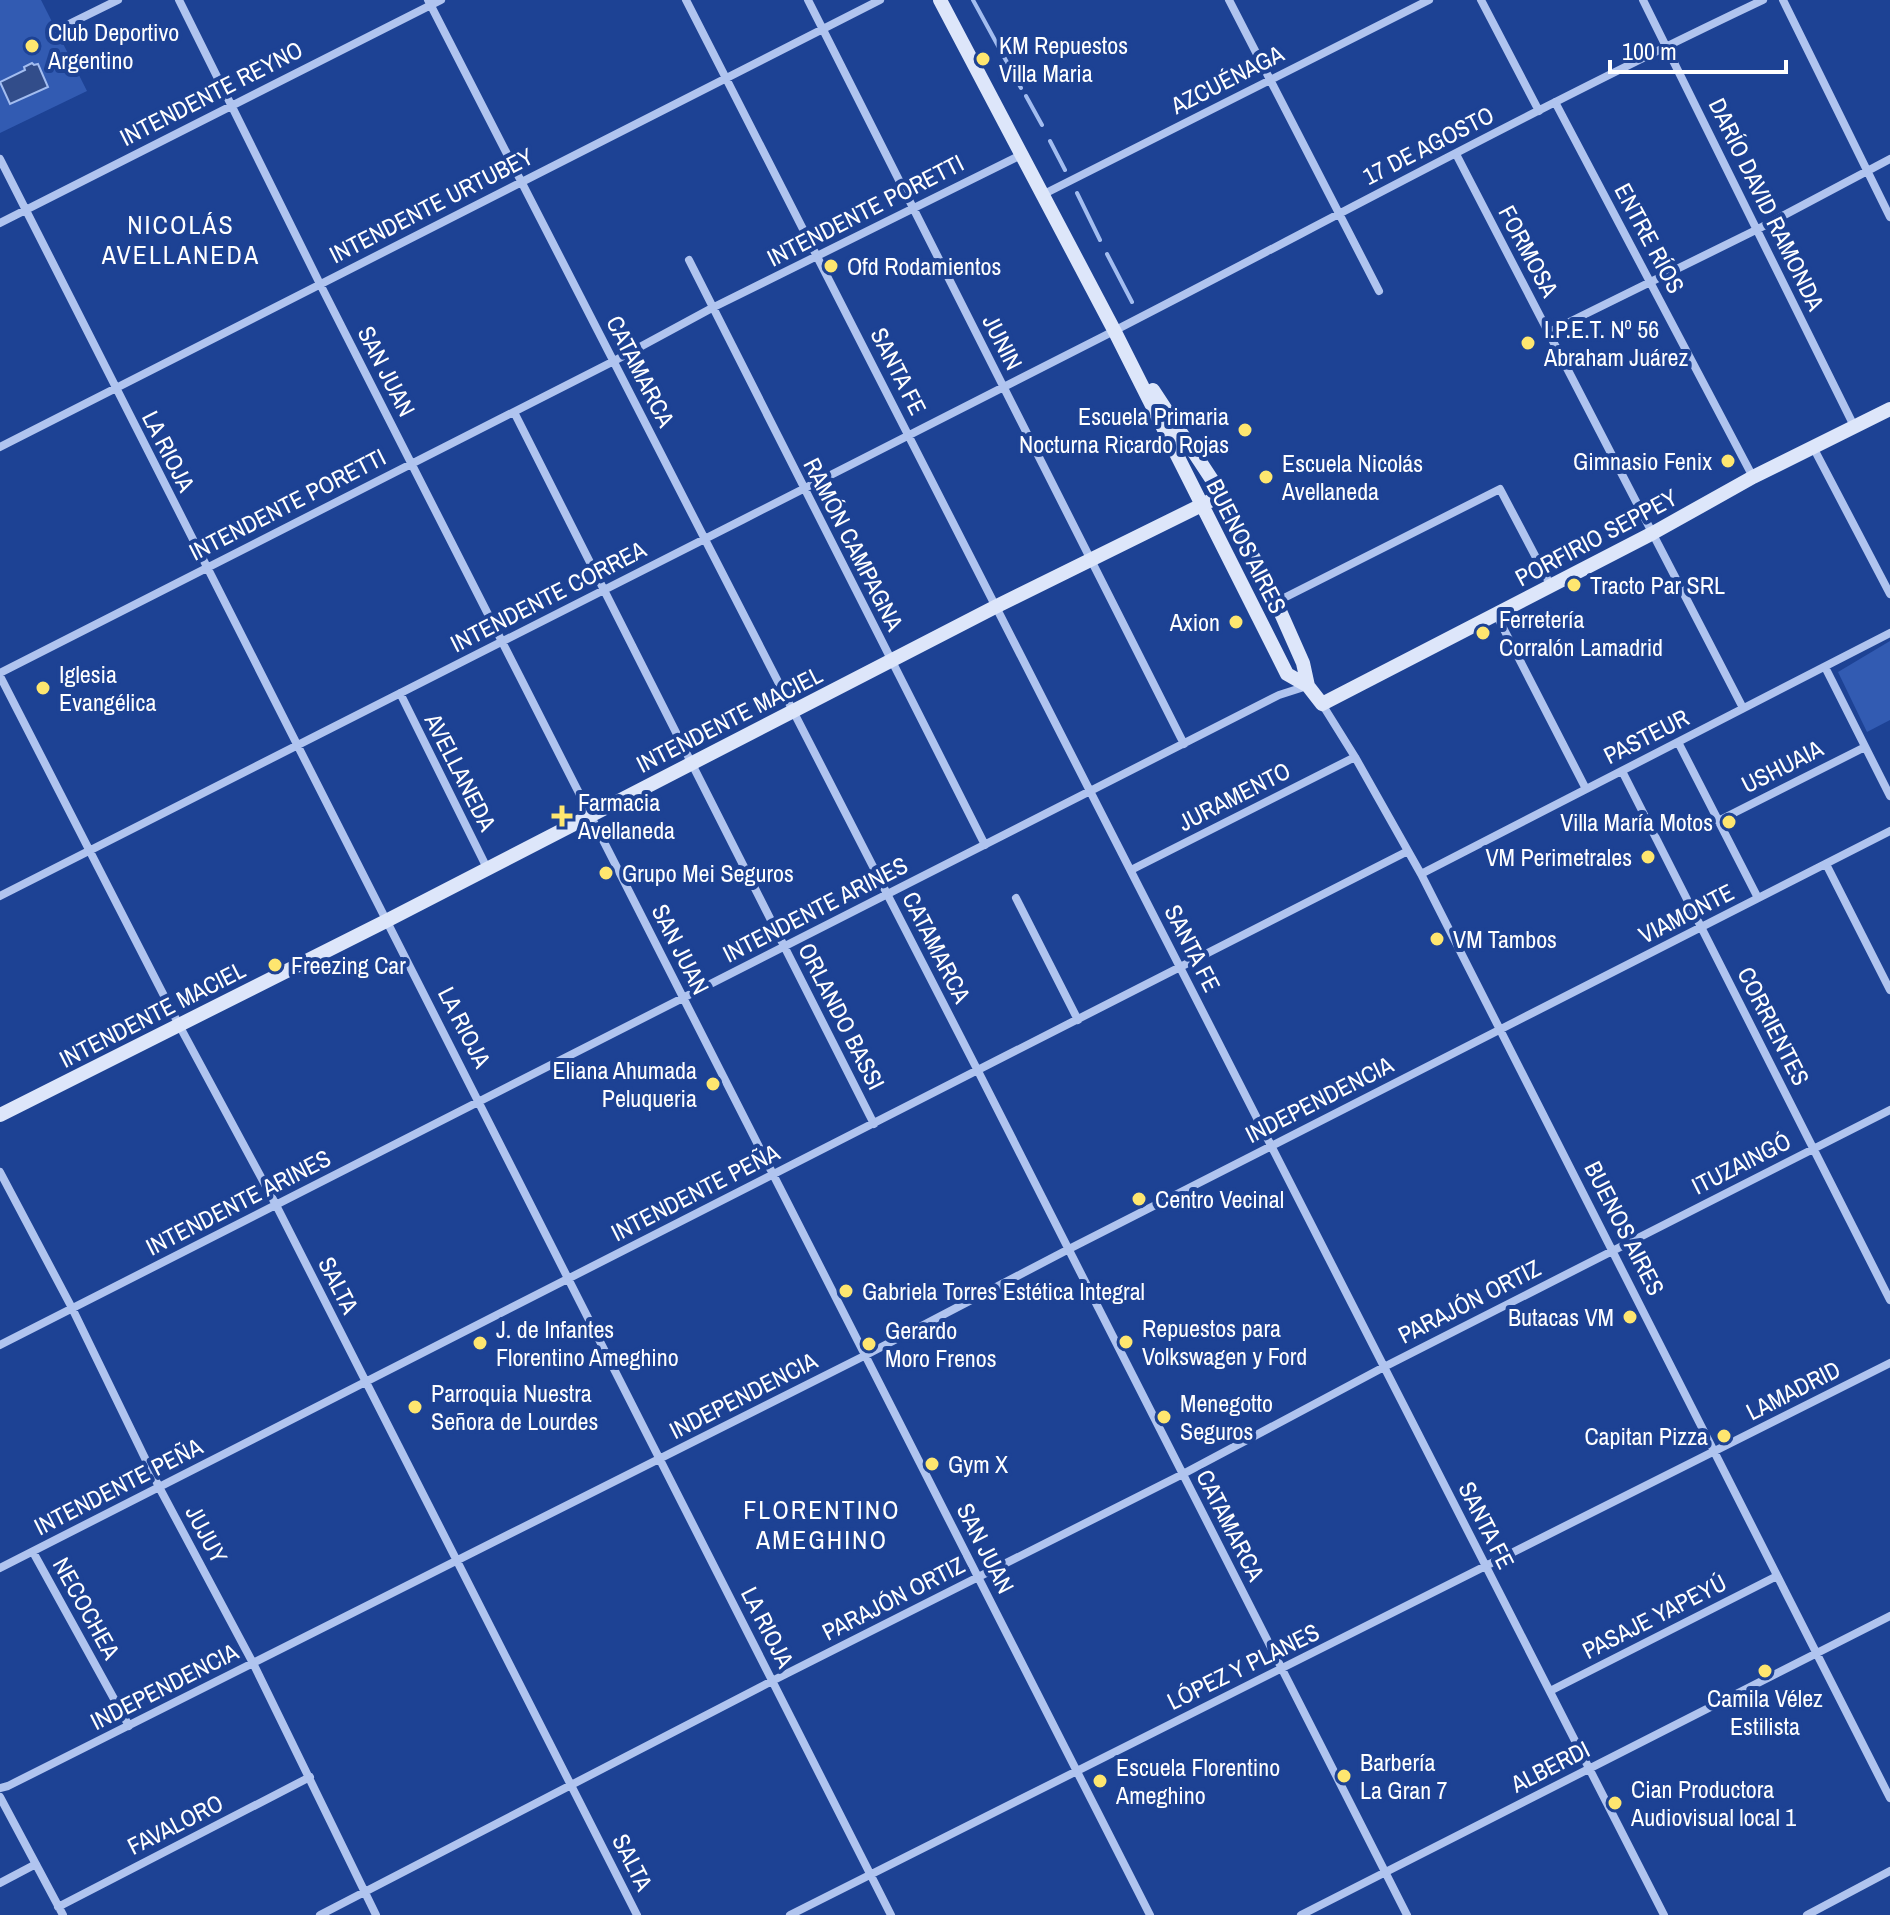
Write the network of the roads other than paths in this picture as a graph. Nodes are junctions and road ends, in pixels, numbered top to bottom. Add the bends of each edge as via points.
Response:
1 (118, 0) edge
2 (179, 0) edge
3 (441, 0) edge
4 (686, 0) edge
5 (808, 0) edge
6 (880, 0) edge
7 (940, 0) edge
8 (1229, 0) edge
9 (1429, 0) edge
10 (1481, 0) edge
11 (1643, 0) edge
12 (1763, 0) edge
13 (1783, 0) edge
14 (429, 3) edge
15 (67, 25) dead end
16 (822, 29) junction
17 (1667, 46) junction
18 (725, 79) junction
19 (1270, 80) junction
20 (1555, 102) junction
21 (232, 105) junction
22 (1539, 111) junction
23 (1456, 154) junction
24 (1021, 155) junction
25 (0, 159) edge
26 (1890, 159) edge
27 (1867, 171) junction
28 (521, 182) junction
29 (1042, 195) junction
30 (913, 208) junction
31 (26, 210) junction
32 (1338, 212) junction
33 (1890, 217) edge
34 (0, 223) edge
35 (1758, 229) junction
36 (818, 256) junction
37 (689, 260) dead end
38 (1650, 282) junction
39 (320, 284) junction
40 (1379, 291) dead end
41 (712, 308) junction
42 (1114, 330) junction
43 (1549, 332) junction
44 (614, 361) junction
45 (1003, 387) junction
46 (116, 388) junction
47 (1890, 409) edge
48 (514, 412) junction
49 (1854, 426) junction
50 (909, 435) junction
51 (0, 447) edge
52 (1813, 447) junction
53 (412, 463) junction
54 (1753, 477) junction
55 (804, 488) junction
56 (1222, 495) junction
57 (1202, 505) junction
58 (1653, 533) junction
59 (705, 538) junction
60 (1091, 560) junction
61 (205, 567) junction
62 (1551, 586) junction
63 (604, 589) junction
64 (1890, 594) edge
65 (1276, 602) junction
66 (995, 607) junction
67 (1496, 614) junction
68 (1890, 633) edge
69 (502, 641) junction
70 (891, 662) junction
71 (1825, 667) junction
72 (0, 674) edge
73 (1308, 686) junction
74 (400, 693) junction
75 (1322, 704) junction
76 (1743, 708) junction
77 (793, 711) junction
78 (1678, 742) junction
79 (1184, 744) junction
80 (298, 745) junction
81 (1865, 747) junction
82 (1355, 757) junction
83 (691, 762) junction
84 (1622, 771) junction
85 (1586, 789) junction
86 (1091, 791) junction
87 (1890, 796) edge
88 (589, 814) junction
89 (1718, 821) junction
90 (1890, 831) edge
91 (985, 845) junction
92 (89, 851) junction
93 (1408, 851) junction
94 (1826, 864) junction
95 (487, 868) junction
96 (1131, 870) junction
97 (1421, 874) junction
98 (888, 894) junction
99 (0, 896) edge
100 (1016, 898) dead end
101 (1758, 898) junction
102 (388, 920) junction
103 (1702, 927) junction
104 (784, 947) junction
105 (1181, 968) junction
106 (1890, 990) edge
107 (683, 998) junction
108 (1078, 1020) junction
109 (179, 1025) junction
110 (1500, 1028) junction
111 (978, 1071) junction
112 (480, 1101) junction
113 (1890, 1110) edge
114 (0, 1115) edge
115 (874, 1124) junction
116 (1272, 1146) junction
117 (1813, 1148) junction
118 (0, 1172) edge
119 (773, 1175) junction
120 (276, 1205) junction
121 (1069, 1249) junction
122 (1611, 1251) junction
123 (569, 1279) junction
124 (1890, 1300) edge
125 (72, 1308) junction
126 (0, 1345) edge
127 (866, 1355) junction
128 (1890, 1363) edge
129 (1384, 1367) junction
130 (366, 1382) junction
131 (1714, 1453) junction
132 (660, 1459) junction
133 (1183, 1474) junction
134 (159, 1487) junction
135 (33, 1552) junction
136 (457, 1561) junction
137 (1486, 1567) junction
138 (0, 1568) edge
139 (1777, 1576) junction
140 (978, 1578) junction
141 (1890, 1616) edge
142 (1817, 1654) junction
143 (253, 1663) junction
144 (1282, 1669) junction
145 (772, 1681) junction
146 (1550, 1691) junction
147 (129, 1726) junction
148 (1589, 1769) junction
149 (1076, 1770) junction
150 (310, 1777) junction
151 (571, 1785) junction
152 (0, 1788) edge
153 (0, 1797) edge
154 (1890, 1798) edge
155 (36, 1864) junction
156 (1890, 1871) edge
157 (1385, 1872) junction
158 (871, 1875) junction
159 (0, 1883) edge
160 (365, 1892) junction
161 (60, 1911) edge
162 (320, 1915) edge
163 (376, 1915) edge
164 (637, 1915) edge
165 (790, 1915) edge
166 (891, 1915) edge
167 (1150, 1915) edge
168 (1301, 1915) edge
169 (1407, 1915) edge
170 (1664, 1915) edge
171 (1807, 1915) edge

1 - 15 street
2 - 21 street, SAN JUAN
3 - 14 street, INTENDENTE REYNO
4 - 18 street, SANTA FE
5 - 16 street, JUNIN
6 - 16 street, INTENDENTE URTUBEY
7 - 24 main road, BUENOS AIRES
8 - 19 street
9 - 19 street, AZCUÉNAGA
10 - 22 street
11 - 17 street, DARÍO DAVID RAMONDA
12 - 17 street, 17 DE AGOSTO
13 - 27 street
14 - 21 street, INTENDENTE REYNO
14 - 28 street, CATAMARCA
16 - 18 street, INTENDENTE URTUBEY
16 - 30 street, JUNIN
17 - 20 street, 17 DE AGOSTO
17 - 35 street, DARÍO DAVID RAMONDA
18 - 28 street, INTENDENTE URTUBEY
18 - 36 street, SANTA FE
19 - 29 street, AZCUÉNAGA
19 - 32 street
20 - 22 street, 17 DE AGOSTO
20 - 38 street, ENTRE RÍOS
21 - 31 street, INTENDENTE REYNO
21 - 39 street, SAN JUAN
22 - 23 street, 17 DE AGOSTO
23 - 32 street, 17 DE AGOSTO
23 - 43 street, FORMOSA
24 - 29 main road, BUENOS AIRES
24 - 30 street, INTENDENTE PORETTI
25 - 31 street, LA RIOJA
26 - 27 street
27 - 33 street
27 - 35 street
28 - 39 street, INTENDENTE URTUBEY
28 - 44 street, CATAMARCA
29 - 42 main road, BUENOS AIRES
30 - 36 street, INTENDENTE PORETTI
30 - 45 street, JUNIN
31 - 34 street, INTENDENTE REYNO
31 - 46 street, LA RIOJA
32 - 40 street
32 - 42 street, 17 DE AGOSTO
35 - 38 street
35 - 49 street, DARÍO DAVID RAMONDA
36 - 41 street, INTENDENTE PORETTI
36 - 50 street, SANTA FE
37 - 41 street, RAMÓN CAMPAGNA
38 - 43 street
38 - 54 street, ENTRE RÍOS
39 - 46 street, INTENDENTE URTUBEY
39 - 53 street, SAN JUAN
41 - 44 street, INTENDENTE PORETTI
41 - 55 street, RAMÓN CAMPAGNA
42 - 45 street, INTENDENTE CORREA
42 - 56 main road, BUENOS AIRES
42 - 57 main road, BUENOS AIRES
43 - 58 street, FORMOSA
44 - 48 street, INTENDENTE PORETTI
44 - 59 street, CATAMARCA
45 - 50 street, INTENDENTE CORREA
45 - 60 street, JUNIN
46 - 51 street, INTENDENTE URTUBEY
46 - 61 street, LA RIOJA
47 - 49 main road, PORFIRIO SEPPEY
48 - 53 street, INTENDENTE PORETTI
48 - 63 street, ORLANDO BASSI
49 - 52 main road, PORFIRIO SEPPEY
50 - 55 street, INTENDENTE CORREA
50 - 66 street, SANTA FE
52 - 54 main road, PORFIRIO SEPPEY
52 - 64 street
53 - 61 street, INTENDENTE PORETTI
53 - 69 street, SAN JUAN
54 - 58 main road, PORFIRIO SEPPEY
55 - 59 street, INTENDENTE CORREA
55 - 70 street, RAMÓN CAMPAGNA
56 - 57 main road, INTENDENTE MACIEL
56 - 65 main road, BUENOS AIRES
57 - 60 main road, INTENDENTE MACIEL
57 - 73 main road, BUENOS AIRES via 1287,674
58 - 62 main road, PORFIRIO SEPPEY
58 - 76 street, FORMOSA
59 - 63 street, INTENDENTE CORREA
59 - 77 street, CATAMARCA
60 - 66 main road, INTENDENTE MACIEL
60 - 79 street, JUNIN
61 - 72 street, INTENDENTE PORETTI
61 - 80 street, LA RIOJA
62 - 65 street via 1500,489
62 - 67 main road, PORFIRIO SEPPEY
63 - 69 street, INTENDENTE CORREA
63 - 83 street, ORLANDO BASSI
65 - 73 main road, BUENOS AIRES
66 - 70 main road, INTENDENTE MACIEL
66 - 86 street, SANTA FE
67 - 75 main road, PORFIRIO SEPPEY
67 - 85 street
68 - 71 street, PASTEUR
69 - 74 street, INTENDENTE CORREA
69 - 88 street, SAN JUAN
70 - 77 main road, INTENDENTE MACIEL
70 - 91 street, RAMÓN CAMPAGNA
71 - 76 street, PASTEUR
71 - 81 street
72 - 92 street, SALTA
73 - 75 main road, BUENOS AIRES
73 - 79 street, INTENDENTE ARINES via 1279,695
74 - 80 street, INTENDENTE CORREA
74 - 95 street, AVELLANEDA
75 - 82 street, BUENOS AIRES
76 - 78 street, PASTEUR
77 - 83 main road, INTENDENTE MACIEL
77 - 98 street, CATAMARCA
78 - 84 street, PASTEUR
78 - 89 street
79 - 86 street, INTENDENTE ARINES
80 - 92 street, INTENDENTE CORREA
80 - 102 street, LA RIOJA
81 - 87 street
81 - 89 street, USHUAIA
82 - 93 street, BUENOS AIRES
82 - 96 street, JURAMENTO
83 - 88 main road, INTENDENTE MACIEL
83 - 104 street, ORLANDO BASSI
84 - 85 street, PASTEUR
84 - 103 street, CORRIENTES
85 - 97 street, PASTEUR
86 - 91 street, INTENDENTE ARINES
86 - 96 street, SANTA FE
88 - 95 main road, INTENDENTE MACIEL
88 - 107 street, SAN JUAN
89 - 101 street
90 - 94 street, VIAMONTE
91 - 98 street, INTENDENTE ARINES
92 - 99 street, INTENDENTE CORREA
92 - 109 street, SALTA
93 - 97 street, BUENOS AIRES
93 - 105 street, INTENDENTE PEÑA
94 - 101 street, VIAMONTE
94 - 106 street
95 - 102 main road, INTENDENTE MACIEL
96 - 105 street, SANTA FE
97 - 110 street, BUENOS AIRES
98 - 104 street, INTENDENTE ARINES
98 - 111 street, CATAMARCA
100 - 108 street
101 - 103 street, VIAMONTE
102 - 109 main road, INTENDENTE MACIEL
102 - 112 street, LA RIOJA
103 - 110 street, VIAMONTE
103 - 117 street, CORRIENTES
104 - 107 street, INTENDENTE ARINES
104 - 115 street, ORLANDO BASSI
105 - 108 street, INTENDENTE PEÑA
105 - 116 street, SANTA FE
107 - 112 street, INTENDENTE ARINES
107 - 119 street, SAN JUAN
108 - 111 street, INTENDENTE PEÑA
109 - 114 main road, INTENDENTE MACIEL
109 - 120 street, SALTA
110 - 116 street, INDEPENDENCIA
110 - 122 street, BUENOS AIRES
111 - 115 street, INTENDENTE PEÑA
111 - 121 street, CATAMARCA
112 - 120 street, INTENDENTE ARINES
112 - 123 street, LA RIOJA
113 - 117 street, ITUZAINGÓ
115 - 119 street, INTENDENTE PEÑA
116 - 121 street, INDEPENDENCIA
116 - 129 street, SANTA FE
117 - 122 street, ITUZAINGÓ
117 - 124 street, CORRIENTES
118 - 125 street, JUJUY
119 - 123 street, INTENDENTE PEÑA
119 - 127 street, SAN JUAN
120 - 125 street, INTENDENTE ARINES
120 - 130 street, SALTA
121 - 127 street, INDEPENDENCIA
121 - 133 street, CATAMARCA
122 - 129 street, PARAJÓN ORTIZ
122 - 131 street, BUENOS AIRES
123 - 130 street, INTENDENTE PEÑA
123 - 132 street, LA RIOJA
125 - 126 street, INTENDENTE ARINES
125 - 134 street, JUJUY
127 - 132 street, INDEPENDENCIA
127 - 140 street, SAN JUAN
128 - 131 street, LAMADRID
129 - 133 street, PARAJÓN ORTIZ
129 - 137 street, SANTA FE
130 - 134 street, INTENDENTE PEÑA
130 - 136 street, SALTA
131 - 137 street, LÓPEZ Y PLANES
131 - 139 street, BUENOS AIRES
132 - 136 street, INDEPENDENCIA
132 - 145 street, LA RIOJA
133 - 140 street, PARAJÓN ORTIZ
133 - 144 street, CATAMARCA
134 - 135 street, INTENDENTE PEÑA
134 - 143 street, JUJUY
135 - 138 street, INTENDENTE PEÑA
135 - 147 street, NECOCHEA
136 - 143 street, INDEPENDENCIA
136 - 151 street, SALTA
137 - 144 street, LÓPEZ Y PLANES
137 - 146 street, SANTA FE
139 - 142 street, BUENOS AIRES
139 - 146 street, PASAJE YAPEYÚ
140 - 145 street, PARAJÓN ORTIZ
140 - 149 street, SAN JUAN
141 - 142 street, ALBERDI
142 - 148 street, ALBERDI
142 - 154 street, BUENOS AIRES
143 - 147 street, INDEPENDENCIA
143 - 150 street, JUJUY
144 - 149 street, LÓPEZ Y PLANES
144 - 157 street, CATAMARCA
145 - 151 street, PARAJÓN ORTIZ
145 - 158 street, LA RIOJA
146 - 148 street, SANTA FE
147 - 152 street, INDEPENDENCIA
148 - 157 street, ALBERDI
148 - 170 street, SANTA FE
149 - 158 street, LÓPEZ Y PLANES
149 - 167 street, SAN JUAN
150 - 160 street, JUJUY
150 - 161 street, FAVALORO
151 - 160 street, PARAJÓN ORTIZ
151 - 164 street, SALTA
153 - 155 street
155 - 159 street
155 - 161 street
156 - 171 street
157 - 168 street, ALBERDI
157 - 169 street, CATAMARCA
158 - 165 street, LÓPEZ Y PLANES
158 - 166 street, LA RIOJA
160 - 162 street, PARAJÓN ORTIZ
160 - 163 street, JUJUY

